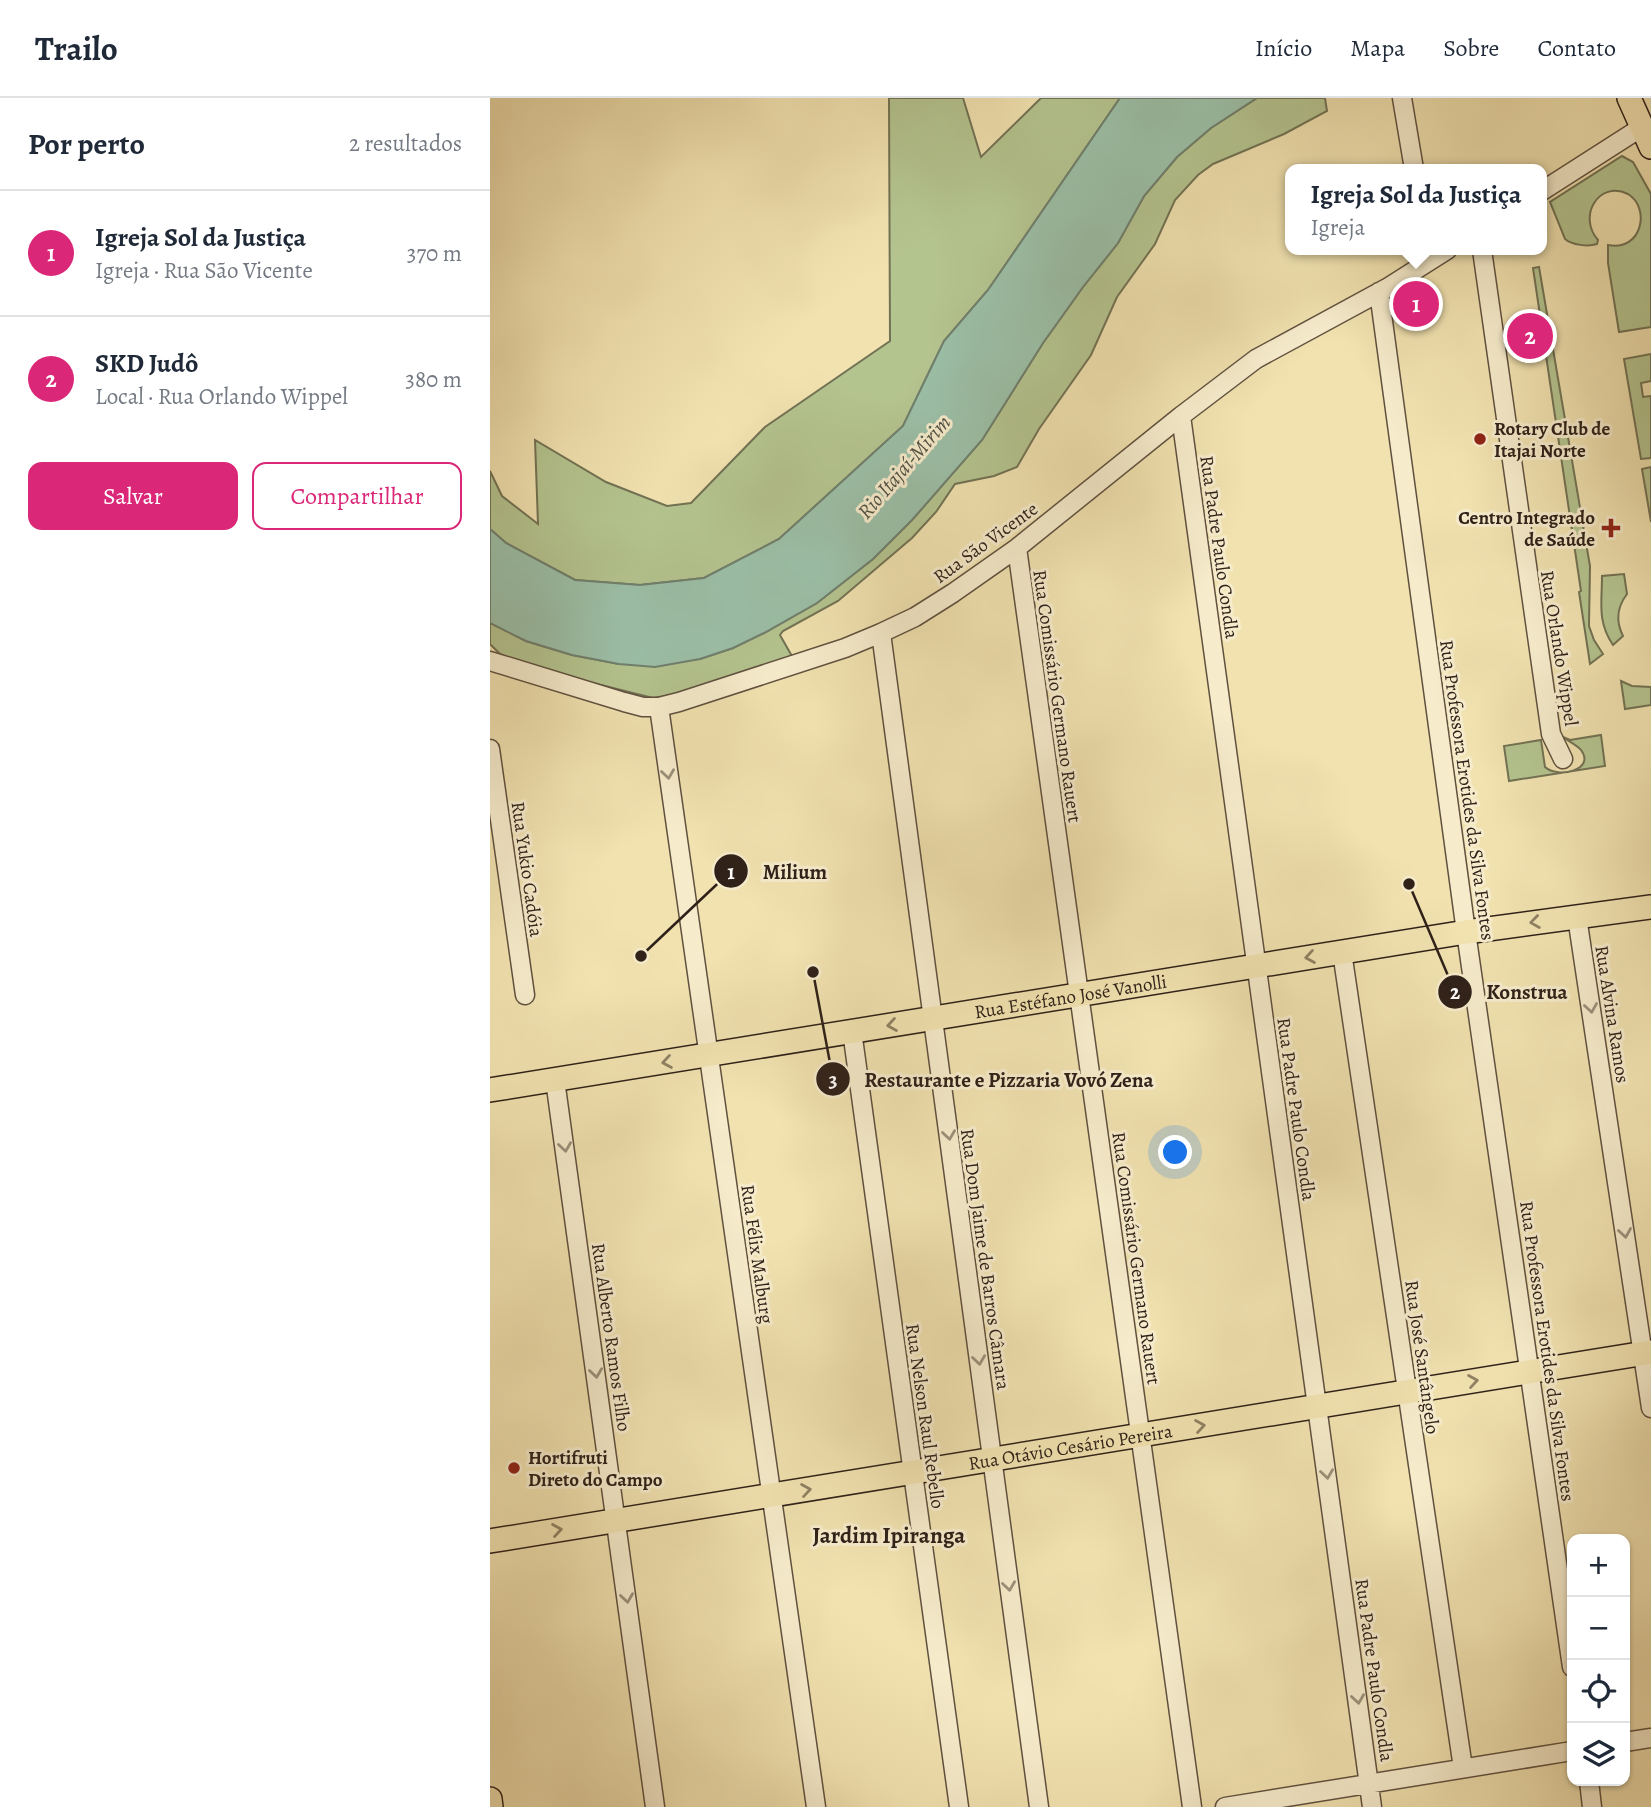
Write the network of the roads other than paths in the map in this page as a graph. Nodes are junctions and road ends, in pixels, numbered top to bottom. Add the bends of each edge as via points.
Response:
1 (1402, 98) edge
2 (1629, 98) edge
3 (1646, 137) edge
4 (1413, 164) edge
5 (1547, 188) edge
6 (1483, 255) edge
7 (1428, 256) edge
8 (1379, 292) junction
9 (1181, 416) junction
10 (1017, 548) junction
11 (881, 633) junction
12 (490, 661) edge
13 (659, 707) junction
14 (490, 749) edge
15 (1563, 759) dead end
16 (1651, 906) edge
17 (1577, 917) junction
18 (1466, 932) junction
19 (1342, 952) junction
20 (1256, 966) junction
21 (525, 995) dead end
22 (1079, 995) junction
23 (933, 1018) junction
24 (852, 1031) junction
25 (708, 1055) junction
26 (555, 1080) junction
27 (490, 1090) edge
28 (1647, 1353) edge
29 (1530, 1372) junction
30 (1407, 1392) junction
31 (1317, 1406) junction
32 (1651, 1408) edge
33 (1140, 1435) junction
34 (992, 1459) junction
35 (913, 1472) junction
36 (771, 1495) junction
37 (616, 1521) junction
38 (490, 1541) edge
39 (1571, 1660) edge
40 (1651, 1738) edge
41 (1630, 1741) edge
42 (1567, 1752) edge
43 (1463, 1768) junction
44 (1369, 1784) junction
45 (1590, 1786) edge
46 (490, 1799) edge
47 (491, 1807) edge
48 (655, 1807) edge
49 (816, 1807) edge
50 (959, 1807) edge
51 (1039, 1807) edge
52 (1192, 1807) edge
53 (1225, 1807) edge
54 (1372, 1807) edge
55 (1592, 1807) edge

1 - 4 street
2 - 3 main road
3 - 5 street
6 - 15 street, Rua Orlando Wippel via 1551,734
7 - 8 street, Rua São Vicente
8 - 9 street, Rua São Vicente via 1256,359
8 - 18 street, Rua Professora Erotides da Silva Fontes
9 - 10 street, Rua São Vicente
9 - 20 street, Rua Padre Paulo Condla
10 - 11 street, Rua São Vicente via 915,617
10 - 22 street, Rua Comissário Germano Rauert
11 - 13 street, Rua São Vicente
11 - 23 street, Rua Dom Jaime de Barros Câmara
12 - 13 street, Rua São Vicente via 624,702
13 -> 25 street, Rua Félix Malburg
14 - 21 street, Rua Yukio Cadóia
16 - 17 main road, Rua Estéfano José Vanolli
17 -> 18 main road, Rua Estéfano José Vanolli
17 -> 28 street, Rua Alvina Ramos
18 - 19 main road, Rua Estéfano José Vanolli
18 - 29 street, Rua Professora Erotides da Silva Fontes
19 -> 20 main road, Rua Estéfano José Vanolli
19 - 30 street, Rua José Santângelo
20 - 22 main road, Rua Estéfano José Vanolli
20 - 31 street, Rua Padre Paulo Condla
22 - 23 main road, Rua Estéfano José Vanolli
22 - 33 street, Rua Comissário Germano Rauert
23 -> 24 main road, Rua Estéfano José Vanolli
23 -> 34 street, Rua Dom Jaime de Barros Câmara
24 - 25 main road, Rua Estéfano José Vanolli
24 - 35 street, Rua Nelson Raul Rebello
25 -> 26 main road, Rua Estéfano José Vanolli
25 - 36 street, Rua Félix Malburg
26 - 27 main road, Rua Estéfano José Vanolli
26 -> 37 street, Rua Alberto Ramos Filho
28 - 29 main road, Rua Otávio Cesário Pereira
28 - 32 street, Rua Alvina Ramos
30 -> 29 main road, Rua Otávio Cesário Pereira
29 - 39 street, Rua Professora Erotides da Silva Fontes
30 - 31 main road, Rua Otávio Cesário Pereira
30 - 43 street, Rua José Santângelo
33 -> 31 main road, Rua Otávio Cesário Pereira
31 -> 44 street, Rua Padre Paulo Condla
33 - 34 main road, Rua Otávio Cesário Pereira
33 - 52 street, Rua Comissário Germano Rauert
34 - 35 main road, Rua Otávio Cesário Pereira
34 -> 51 street, Rua Dom Jaime de Barros Câmara
36 -> 35 main road, Rua Otávio Cesário Pereira
35 - 50 street, Rua Nelson Raul Rebello
36 - 37 main road, Rua Otávio Cesário Pereira
36 - 49 street, Rua Félix Malburg
38 -> 37 main road, Rua Otávio Cesário Pereira
37 -> 48 street, Rua Alberto Ramos Filho
40 - 41 street
42 - 43 street
43 - 44 street
44 - 53 street
44 - 54 street, Rua Padre Paulo Condla
45 - 55 street
46 - 47 main road

